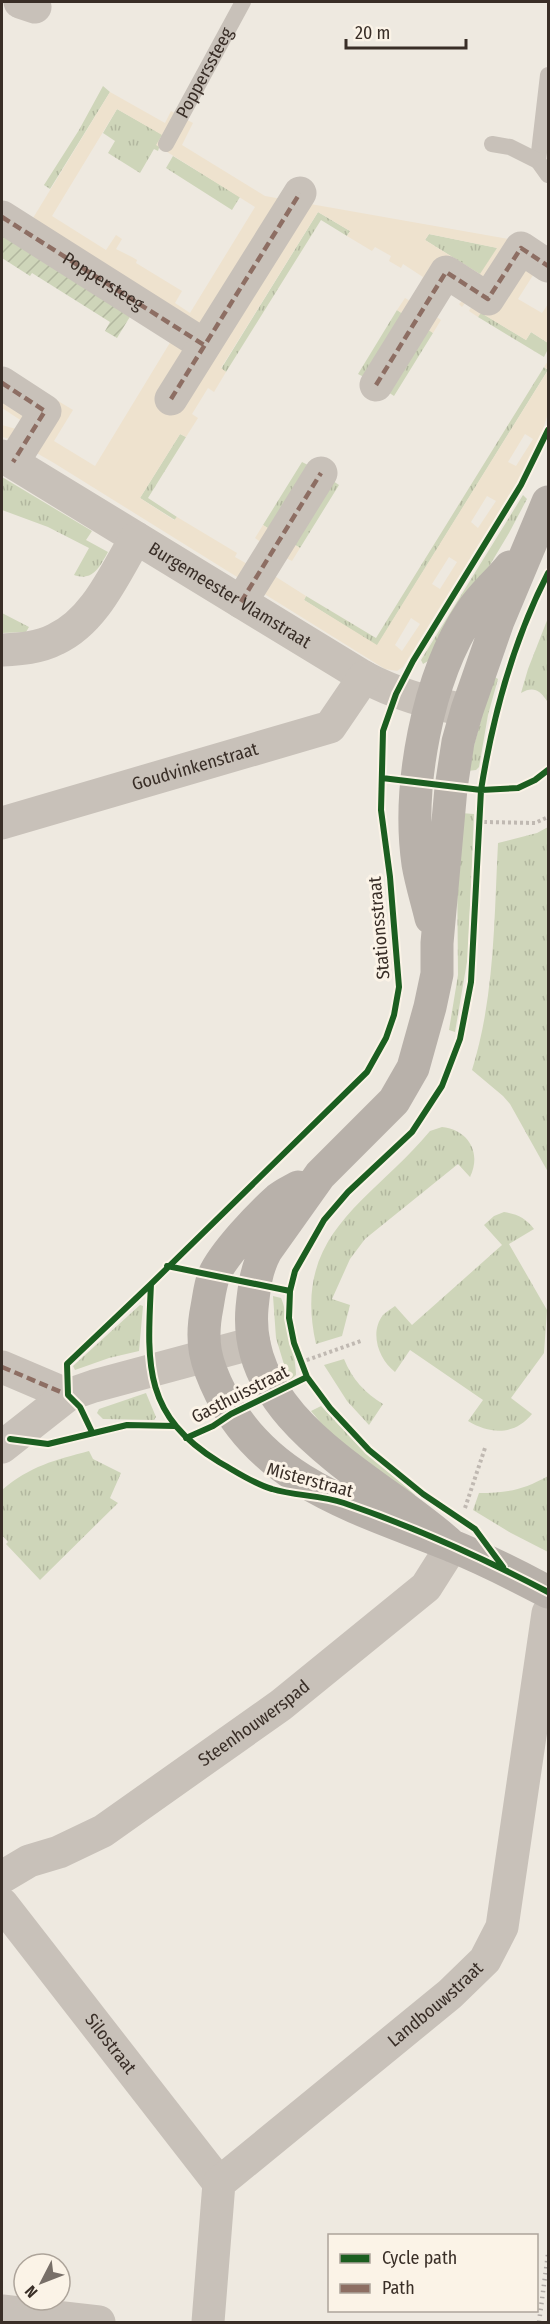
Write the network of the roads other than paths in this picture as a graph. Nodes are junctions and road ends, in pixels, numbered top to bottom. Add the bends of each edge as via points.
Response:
1 (243, 2) edge
2 (25, 3) edge
3 (2, 12) edge
4 (549, 75) edge
5 (166, 144) dead end
6 (492, 144) dead end
7 (538, 161) junction
8 (549, 175) edge
9 (300, 193) dead end
10 (2, 217) edge
11 (549, 266) edge
12 (204, 345) junction
13 (2, 383) edge
14 (376, 385) dead end
15 (171, 399) dead end
16 (7, 459) edge
17 (321, 473) dead end
18 (549, 502) edge
19 (136, 538) junction
20 (527, 549) junction
21 (241, 602) junction
22 (2, 650) edge
23 (364, 677) junction
24 (431, 704) junction
25 (467, 710) junction
26 (2, 823) edge
27 (437, 943) junction
28 (320, 1175) junction
29 (254, 1343) junction
30 (204, 1356) junction
31 (2, 1367) edge
32 (68, 1395) junction
33 (2, 1447) edge
34 (458, 1533) junction
35 (549, 1592) edge
36 (549, 1613) edge
37 (2, 1877) edge
38 (2, 1905) edge
39 (219, 2183) junction
40 (2, 2311) edge
41 (99, 2322) edge
42 (208, 2322) edge

1 - 5 lane, Popperssteeg
2 - 3 street
4 - 7 lane
6 - 7 lane via 510,147
7 - 8 lane
9 - 12 street
10 - 12 street, Poppersteeg
11 - 14 street via 521,248 488,299 446,272
12 - 15 street
13 - 16 street via 45,411
16 - 19 street, Burgemeester Vlamstraat
17 - 21 street
18 - 20 street
19 - 21 street, Burgemeester Vlamstraat
19 - 22 street via 81,622 41,645
20 - 24 street via 471,612 442,669
20 - 25 street
21 - 23 street, Burgemeester Vlamstraat
23 - 24 street, Burgemeester Vlamstraat via 396,694
23 - 26 street, Goudvinkenstraat via 330,727
24 - 25 street, Burgemeester Vlamstraat
24 - 27 street via 420,758 416,829 418,865
25 - 27 street via 458,742 466,789
27 - 28 street via 437,974 430,1007 406,1083 374,1124
28 - 29 street via 261,1260 251,1316
28 - 30 street via 279,1198 214,1275 205,1318
29 - 30 street
29 - 34 street, Misterstraat via 275,1393 298,1423 354,1474 430,1526
30 - 32 street
30 - 34 street, Misterstraat via 231,1414 271,1459 341,1502
31 - 32 street
32 - 33 street
34 - 35 street, Misterstraat via 505,1569
34 - 37 street, Steenhouwerspad via 426,1587 281,1705 104,1831 29,1861
36 - 39 street, Landbouwstraat via 502,1927 485,1960 450,1994
38 - 39 street, Silostraat
39 - 42 street
40 - 41 street

